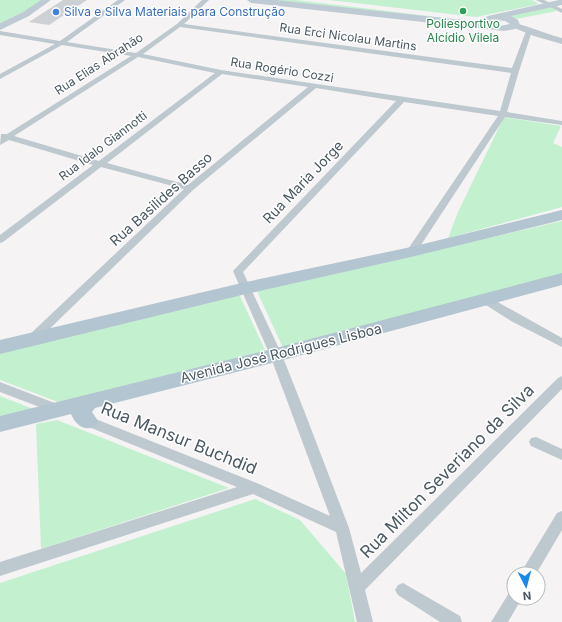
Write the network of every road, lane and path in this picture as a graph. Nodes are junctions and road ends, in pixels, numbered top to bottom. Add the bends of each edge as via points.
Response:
1 (47, 0) edge
2 (122, 0) edge
3 (206, 0) edge
4 (252, 0) edge
5 (311, 0) edge
6 (539, 0) edge
7 (562, 2) edge
8 (549, 5) junction
9 (562, 12) edge
10 (494, 23) junction
11 (515, 23) junction
12 (179, 25) junction
13 (0, 27) edge
14 (531, 32) junction
15 (0, 33) edge
16 (562, 41) edge
17 (61, 44) junction
18 (137, 55) junction
19 (515, 71) junction
20 (221, 72) junction
21 (0, 77) edge
22 (314, 86) junction
23 (402, 99) junction
24 (503, 114) junction
25 (562, 122) edge
26 (4, 136) edge
27 (0, 142) edge
28 (100, 164) junction
29 (190, 188) junction
30 (562, 215) edge
31 (0, 240) edge
32 (410, 252) junction
33 (562, 278) edge
34 (246, 288) junction
35 (485, 299) junction
36 (32, 340) junction
37 (562, 343) edge
38 (0, 347) edge
39 (276, 355) junction
40 (562, 381) edge
41 (0, 387) edge
42 (58, 409) junction
43 (88, 411) junction
44 (0, 424) edge
45 (536, 442) dead end
46 (562, 455) edge
47 (254, 488) junction
48 (562, 517) edge
49 (342, 528) junction
50 (533, 566) edge
51 (0, 569) edge
52 (357, 587) junction
53 (403, 590) dead end
54 (509, 606) edge
55 (365, 622) edge
56 (454, 622) edge
57 (499, 622) edge

1 - 13 main road
2 - 17 street
3 - 12 street, Rua Elias Abrahão
4 - 10 main road
5 - 10 main road
6 - 8 street
7 - 8 main road
8 - 9 street
8 - 10 main road
9 - 11 main road
10 - 11 main road via 507,18
10 - 14 street
11 - 14 street
12 - 18 street, Rua Elias Abrahão
12 - 19 street, Rua Erci Nicolau Martins
14 - 16 street
14 - 19 street
15 - 17 street, Rua Rogério Cozzi
17 - 18 street, Rua Rogério Cozzi
17 - 21 street
18 - 20 street, Rua Rogério Cozzi
18 - 26 street, Rua Elias Abrahão
19 - 24 street
20 - 22 street, Rua Rogério Cozzi
20 - 28 street, Rua Idalo Giannotti
22 - 23 street, Rua Rogério Cozzi
22 - 29 street, Rua Basilides Basso
23 - 24 street, Rua Rogério Cozzi
23 - 34 street, Rua Maria Jorge via 238,271
24 - 25 street, Rua Rogério Cozzi
24 - 32 street
26 - 27 street, Rua Elias Abrahão
26 - 28 street
28 - 29 street
28 - 31 street, Rua Idalo Giannotti
29 - 36 street, Rua Basilides Basso
30 - 32 main road
32 - 34 main road
33 - 35 main road, Avenida José Rodrigues Lisboa
34 - 36 main road
34 - 39 street
35 - 37 street
35 - 39 main road, Avenida José Rodrigues Lisboa
36 - 38 main road
39 - 43 main road, Avenida José Rodrigues Lisboa
39 - 49 street
40 - 52 street, Rua Milton Severiano da Silva
41 - 42 street
42 - 43 main road, Avenida José Rodrigues Lisboa
42 - 44 main road, Avenida José Rodrigues Lisboa
43 - 47 street, Rua Mansur Buchdid
45 - 46 street
47 - 49 street, Rua Mansur Buchdid
47 - 51 street
48 - 50 street
49 - 52 street
52 - 55 street
53 - 56 street
54 - 57 street

